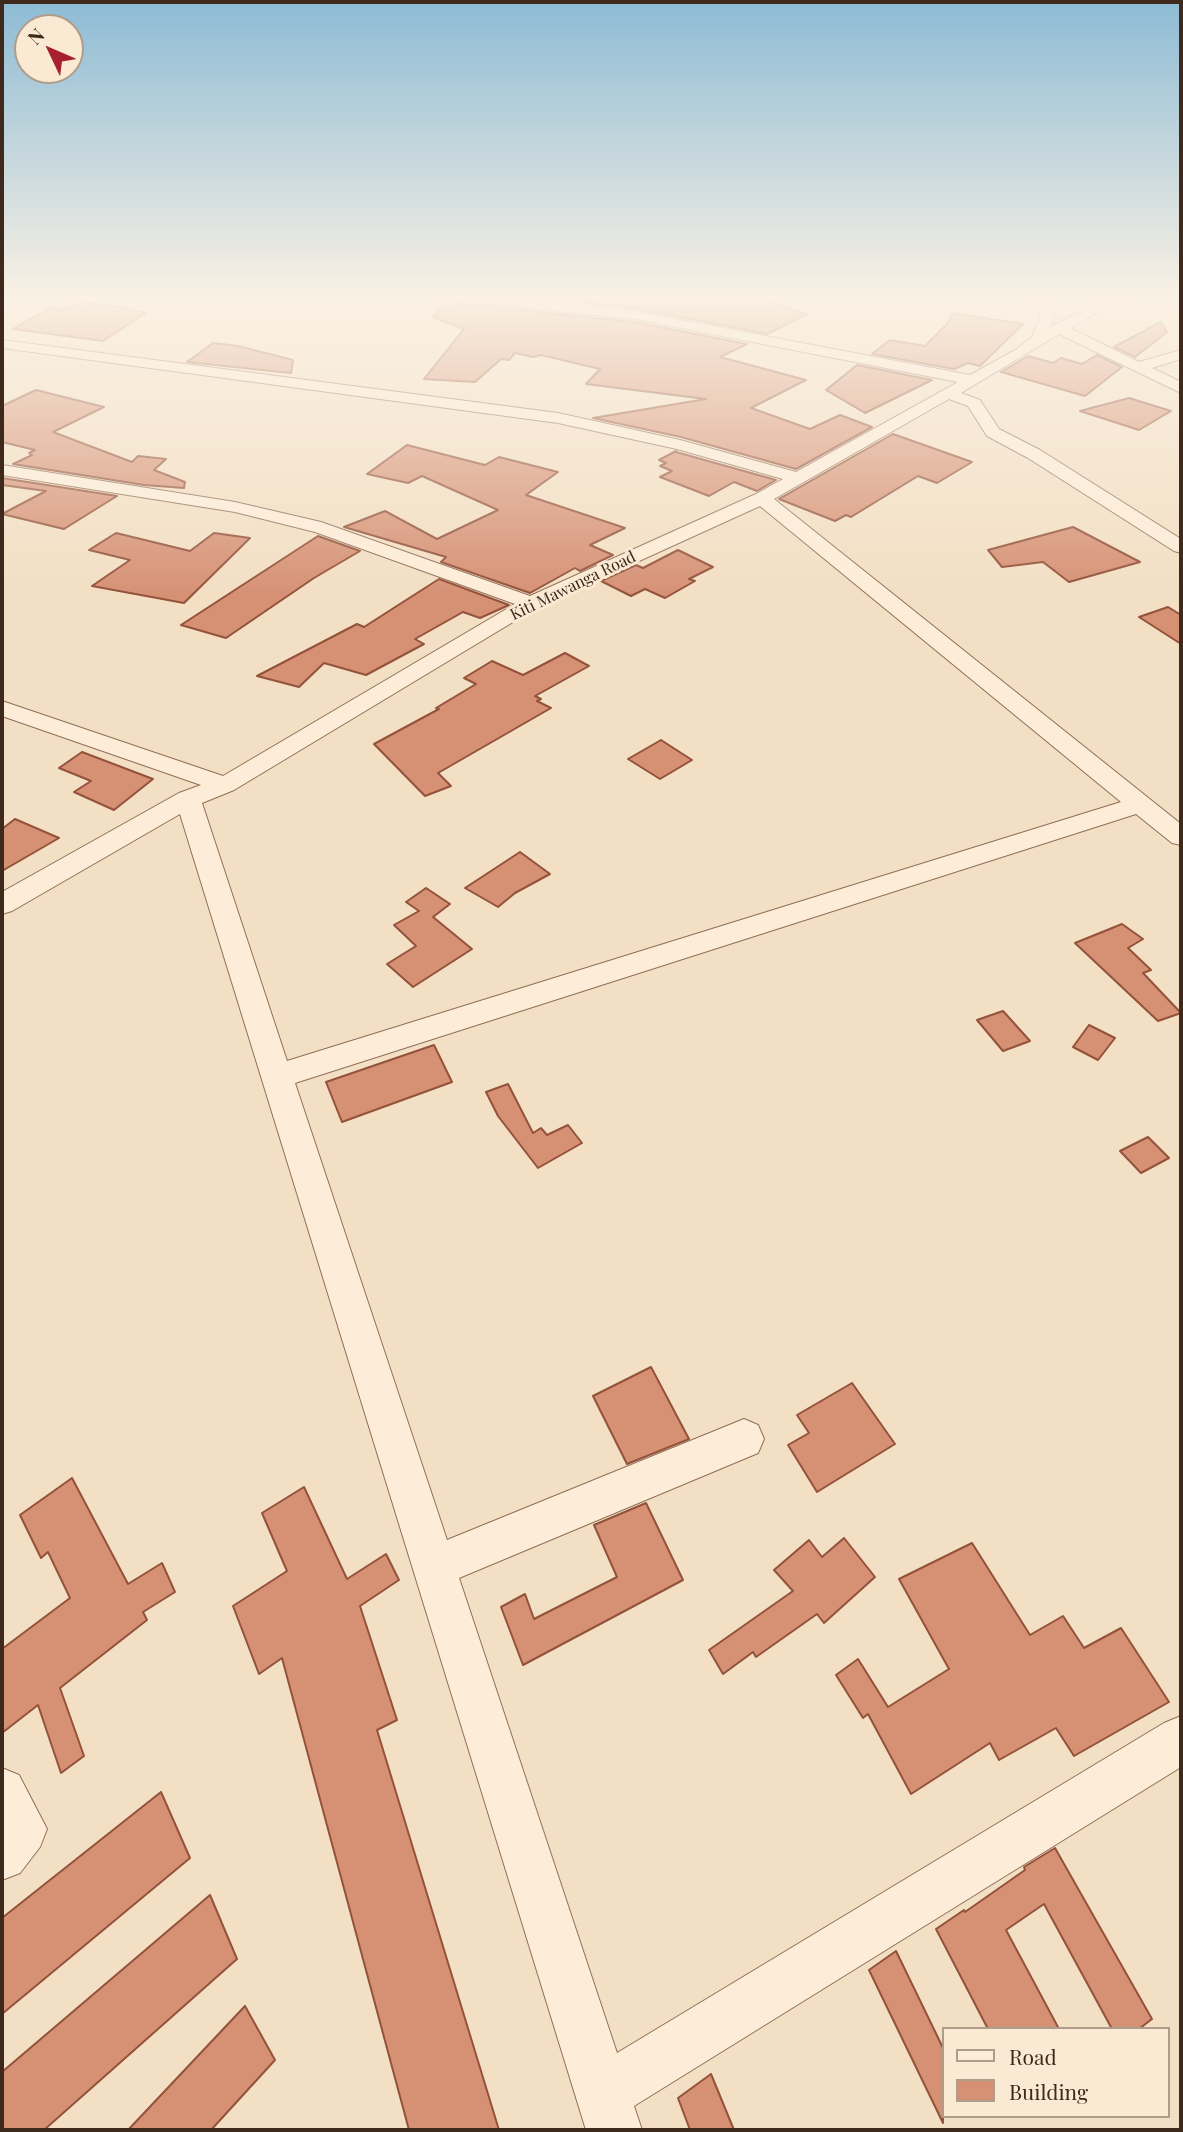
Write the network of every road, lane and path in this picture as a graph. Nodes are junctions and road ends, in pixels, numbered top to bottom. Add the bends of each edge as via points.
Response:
1 (389, 395) edge
2 (946, 395) edge
3 (954, 395) edge
4 (2, 470) edge
5 (800, 478) junction
6 (762, 498) junction
7 (1181, 547) edge
8 (531, 603) junction
9 (2, 708) edge
10 (206, 792) junction
11 (1141, 804) junction
12 (1181, 837) edge
13 (2, 904) edge
14 (279, 1076) junction
15 (744, 1439) dead end
16 (432, 1568) junction
17 (1181, 1740) edge
18 (2, 1792) edge
19 (2, 1855) edge
20 (609, 2112) edge

1 - 5 street via 558,418
2 - 5 street, Kiti Mawanga Road
3 - 7 street via 974,402 993,432
4 - 8 street via 235,507 308,525
5 - 6 street, Kiti Mawanga Road
6 - 8 street, Kiti Mawanga Road
6 - 11 street
8 - 10 street, Kiti Mawanga Road
9 - 10 street
10 - 13 street, Kiti Mawanga Road
10 - 14 street
11 - 12 street
11 - 14 street
14 - 16 street
15 - 16 street
16 - 20 street
17 - 20 street
18 - 19 street via 22,1829

